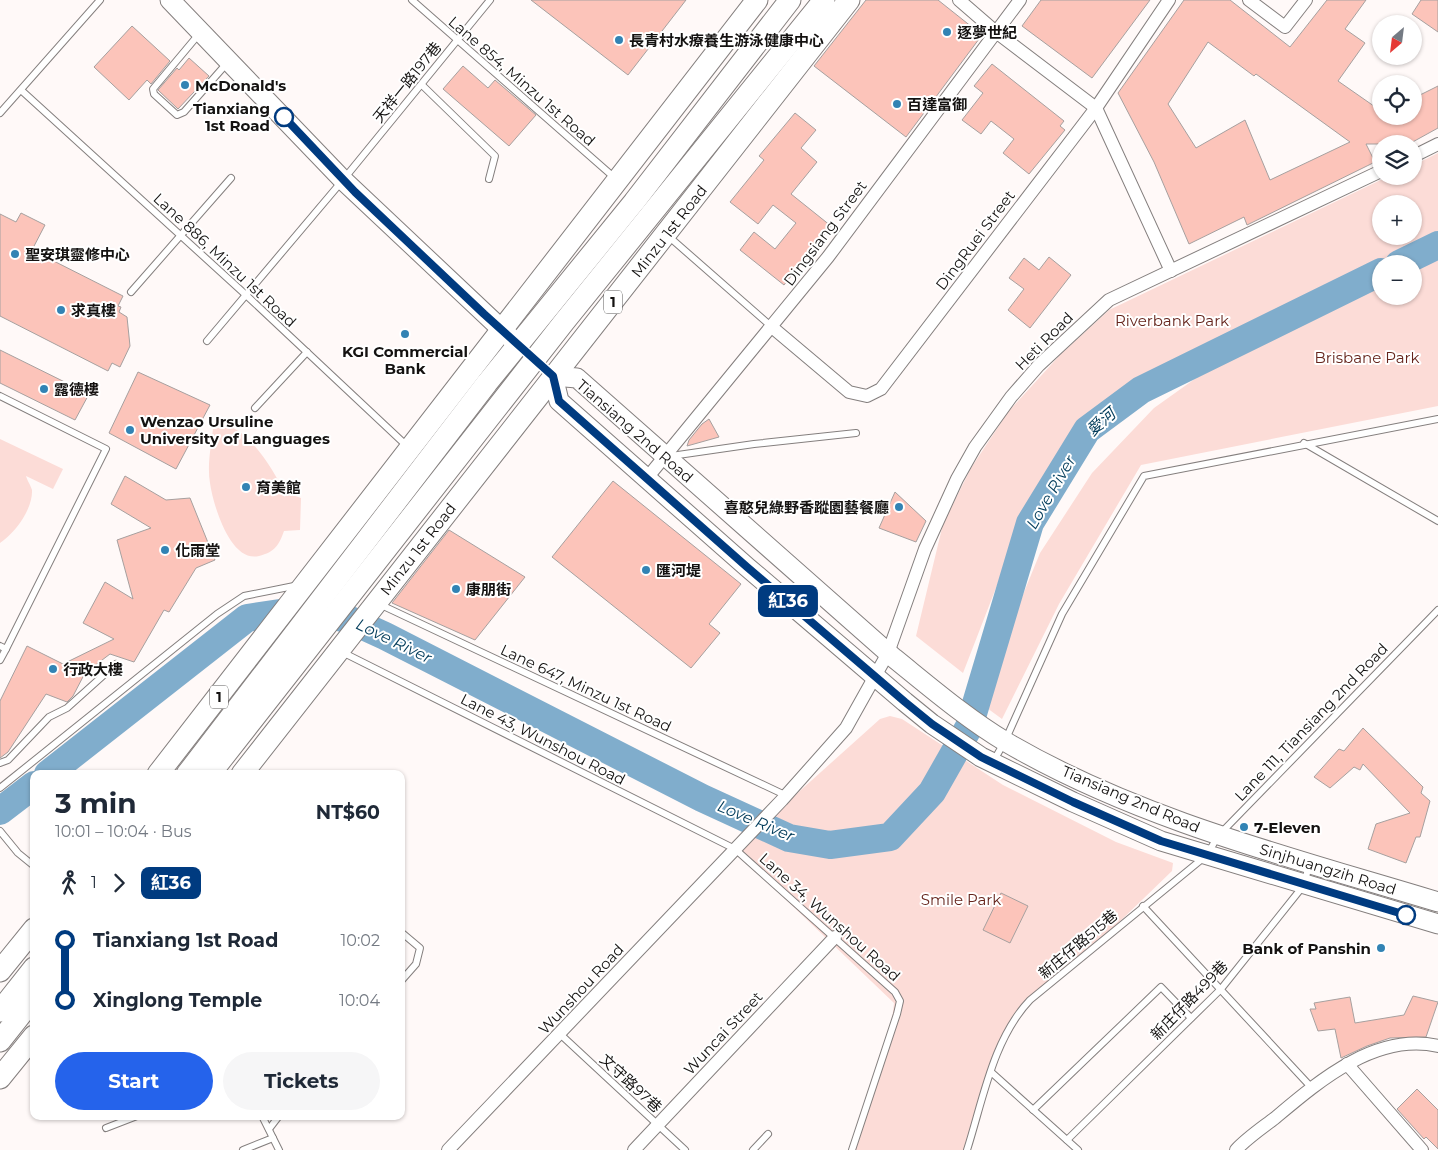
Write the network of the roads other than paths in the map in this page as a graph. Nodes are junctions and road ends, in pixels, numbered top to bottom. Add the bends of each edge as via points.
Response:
1 (100, 0) edge
2 (170, 0) edge
3 (412, 0) edge
4 (490, 0) edge
5 (757, 0) edge
6 (790, 0) edge
7 (824, 0) edge
8 (849, 0) edge
9 (959, 0) edge
10 (1020, 0) edge
11 (1249, 0) edge
12 (1306, 0) edge
13 (1163, 2) edge
14 (201, 31) junction
15 (996, 32) junction
16 (458, 41) junction
17 (230, 60) junction
18 (422, 85) junction
19 (21, 90) junction
20 (1096, 108) junction
21 (0, 113) edge
22 (1438, 144) edge
23 (1422, 152) edge
24 (1372, 175) edge
25 (230, 178) dead end
26 (489, 179) dead end
27 (343, 180) junction
28 (617, 180) junction
29 (666, 234) junction
30 (181, 236) junction
31 (1171, 271) junction
32 (132, 292) dead end
33 (246, 295) junction
34 (773, 328) junction
35 (502, 330) junction
36 (206, 341) dead end
37 (518, 344) junction
38 (307, 352) junction
39 (535, 359) junction
40 (553, 376) junction
41 (0, 396) edge
42 (255, 408) dead end
43 (1438, 419) edge
44 (856, 432) dead end
45 (1304, 443) junction
46 (410, 449) junction
47 (664, 457) junction
48 (646, 478) junction
49 (1438, 521) edge
50 (365, 576) junction
51 (317, 586) junction
52 (381, 596) junction
53 (1438, 610) edge
54 (288, 625) junction
55 (3, 648) edge
56 (338, 651) junction
57 (888, 653) junction
58 (0, 660) edge
59 (116, 664) dead end
60 (876, 677) junction
61 (998, 736) junction
62 (986, 759) junction
63 (0, 762) edge
64 (161, 770) edge
65 (190, 770) edge
66 (213, 770) edge
67 (245, 770) edge
68 (0, 788) edge
69 (784, 798) junction
70 (0, 830) edge
71 (1218, 836) junction
72 (738, 846) junction
73 (1207, 855) junction
74 (30, 863) edge
75 (1310, 863) junction
76 (1304, 885) junction
77 (1438, 902) edge
78 (1143, 906) junction
79 (1438, 924) edge
80 (30, 933) edge
81 (405, 935) edge
82 (835, 937) junction
83 (0, 971) edge
84 (30, 973) edge
85 (405, 976) edge
86 (1220, 990) junction
87 (30, 1004) edge
88 (0, 1011) edge
89 (1191, 1018) junction
90 (560, 1034) junction
91 (0, 1041) edge
92 (30, 1041) edge
93 (1438, 1046) edge
94 (1347, 1064) junction
95 (991, 1072) junction
96 (0, 1078) edge
97 (1311, 1087) junction
98 (1033, 1110) junction
99 (127, 1120) edge
100 (264, 1120) edge
101 (276, 1120) edge
102 (658, 1125) junction
103 (106, 1128) dead end
104 (268, 1128) junction
105 (768, 1134) dead end
106 (273, 1138) junction
107 (1067, 1140) junction
108 (1239, 1149) edge
109 (243, 1150) edge
110 (279, 1150) edge
111 (448, 1150) edge
112 (634, 1150) edge
113 (686, 1150) edge
114 (753, 1150) edge
115 (852, 1150) edge
116 (967, 1150) edge
117 (1078, 1150) edge
118 (1422, 1150) edge

1 - 19 lane
2 - 14 street
3 - 16 lane, Lane 854, Minzu 1st Road
4 - 16 lane, 天祥一路197巷
5 - 28 main road, 1
6 - 37 main road, 1 via 634,202
7 - 39 main road, Minzu 1st Road / 1
8 - 29 main road, Minzu 1st Road / 1
9 - 15 street
10 - 15 street, Dingsiang Street
11 - 12 street via 1285,27
13 - 20 street, DingRuei Street
14 - 17 street
14 - 17 lane via 153,89 154,94 177,115 184,112
15 - 20 street
15 - 34 street, Dingsiang Street
16 - 18 lane, 天祥一路197巷
16 - 28 lane, Lane 854, Minzu 1st Road
17 - 27 street
18 - 26 lane via 496,156
18 - 27 lane, 天祥一路197巷
19 - 21 lane
19 - 30 lane, Lane 886, Minzu 1st Road
20 - 31 street
20 - 34 street, DingRuei Street via 881,389 867,396 848,392
22 - 23 street
24 - 31 street, Heti Road
25 - 30 lane
27 - 33 lane, 天祥一路197巷
27 - 35 street
28 - 35 main road, 1
29 - 34 lane
29 - 40 main road, Minzu 1st Road / 1
30 - 32 lane
30 - 33 lane, Lane 886, Minzu 1st Road
31 - 57 street, Heti Road via 1109,300 1039,365 975,447 928,540
33 - 36 lane, 天祥一路197巷
33 - 38 lane, Lane 886, Minzu 1st Road
34 - 47 street, Dingsiang Street
35 - 37 street
35 - 46 main road, 1
37 - 39 street
37 - 51 main road, 1
38 - 42 lane
38 - 46 lane, Lane 886, Minzu 1st Road
39 - 40 street
39 - 50 main road, Minzu 1st Road / 1
40 - 47 street, Tiansiang 2nd Road via 577,378
40 - 48 street, Tiansiang 2nd Road via 559,401
40 - 52 main road, Minzu 1st Road / 1
41 - 55 lane via 106,448
43 - 45 lane
44 - 47 lane
45 - 49 lane
45 - 61 lane via 1144,476 1062,614
46 - 51 main road, 1
47 - 48 street, Dingsiang Street
47 - 57 street, Tiansiang 2nd Road
48 - 60 street, Tiansiang 2nd Road
50 - 52 main road
50 - 66 main road, Minzu 1st Road / 1
51 - 54 main road, 1
51 - 68 lane via 277,587 244,596 217,614
52 - 56 main road, 1
52 - 69 lane, Lane 647, Minzu 1st Road
53 - 71 lane, Lane 111, Tiansiang 2nd Road
54 - 64 main road, 1
54 - 65 main road, 1
55 - 58 lane
56 - 67 main road, 1
56 - 72 lane, Lane 43, Wunshou Road
57 - 60 street, Heti Road
57 - 61 street, Tiansiang 2nd Road via 946,700
59 - 63 lane via 67,708 49,717 8,760
60 - 62 street, Tiansiang 2nd Road via 932,724
60 - 69 street via 846,728
61 - 62 lane
61 - 71 street, Tiansiang 2nd Road via 1079,780
62 - 73 street, Tiansiang 2nd Road via 1161,841
69 - 72 street, Wunshou Road
70 - 74 lane
71 - 73 lane, Lane 111, Tiansiang 2nd Road
71 - 75 street, Sinjhuangzih Road
72 - 82 lane, Lane 34, Wunshou Road
72 - 90 street, Wunshou Road
73 - 76 street, Tiansiang 2nd Road
73 - 78 lane, 新庄仔路515巷
75 - 76 lane, 新庄仔路499巷
75 - 77 street, Sinjhuangzih Road
76 - 79 street, Sinjhuangzih Road
76 - 86 lane, 新庄仔路499巷
78 - 86 lane
78 - 95 lane, 新庄仔路515巷 via 1017,1014
80 - 83 main road
81 - 85 lane via 420,948 416,964
82 - 102 street, Wuncai Street
82 - 115 lane, Lane 34, Wunshou Road via 895,992 900,1001
84 - 88 main road
86 - 89 lane, 新庄仔路499巷
86 - 97 lane
87 - 91 main road
89 - 98 lane via 1161,987
89 - 107 lane, 新庄仔路499巷
90 - 102 lane, 文守路97巷
90 - 111 street, Wunshou Road
92 - 96 main road
93 - 94 street via 1423,1043 1381,1049
94 - 97 street
94 - 118 street
95 - 98 lane
95 - 116 lane, 新庄仔路515巷
97 - 108 street
98 - 107 lane
99 - 103 lane
100 - 104 lane
101 - 104 lane
102 - 112 street, Wuncai Street
102 - 113 lane, 文守路97巷
104 - 106 lane
105 - 114 lane
106 - 109 lane
106 - 110 lane
107 - 117 lane

